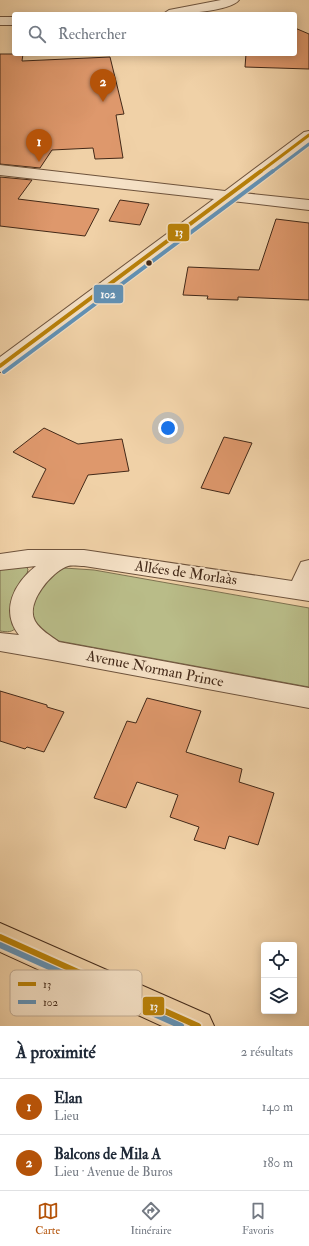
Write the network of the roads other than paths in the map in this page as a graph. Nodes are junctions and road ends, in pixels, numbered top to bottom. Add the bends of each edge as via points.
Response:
1 (233, 0) edge
2 (180, 12) edge
3 (12, 20) edge
4 (0, 21) edge
5 (309, 135) edge
6 (0, 170) edge
7 (229, 196) junction
8 (309, 205) edge
9 (0, 366) edge
10 (62, 559) junction
11 (0, 562) edge
12 (309, 568) edge
13 (304, 591) edge
14 (0, 642) edge
15 (52, 650) junction
16 (309, 698) edge
17 (0, 937) edge
18 (73, 970) edge
19 (142, 1001) edge
20 (198, 1026) edge

1 - 2 street
3 - 4 street
5 - 7 street
6 - 7 street
7 - 8 street
7 - 9 street
10 - 11 street, Allées de Morlaàs via 28,558
10 - 13 street, Allées de Morlaàs via 84,558
10 - 15 street via 34,580 24,593 22,606 22,621 29,631
12 - 13 street
14 - 15 street, Avenue Norman Prince
15 - 16 street, Avenue Norman Prince
17 - 18 main road
19 - 20 main road

